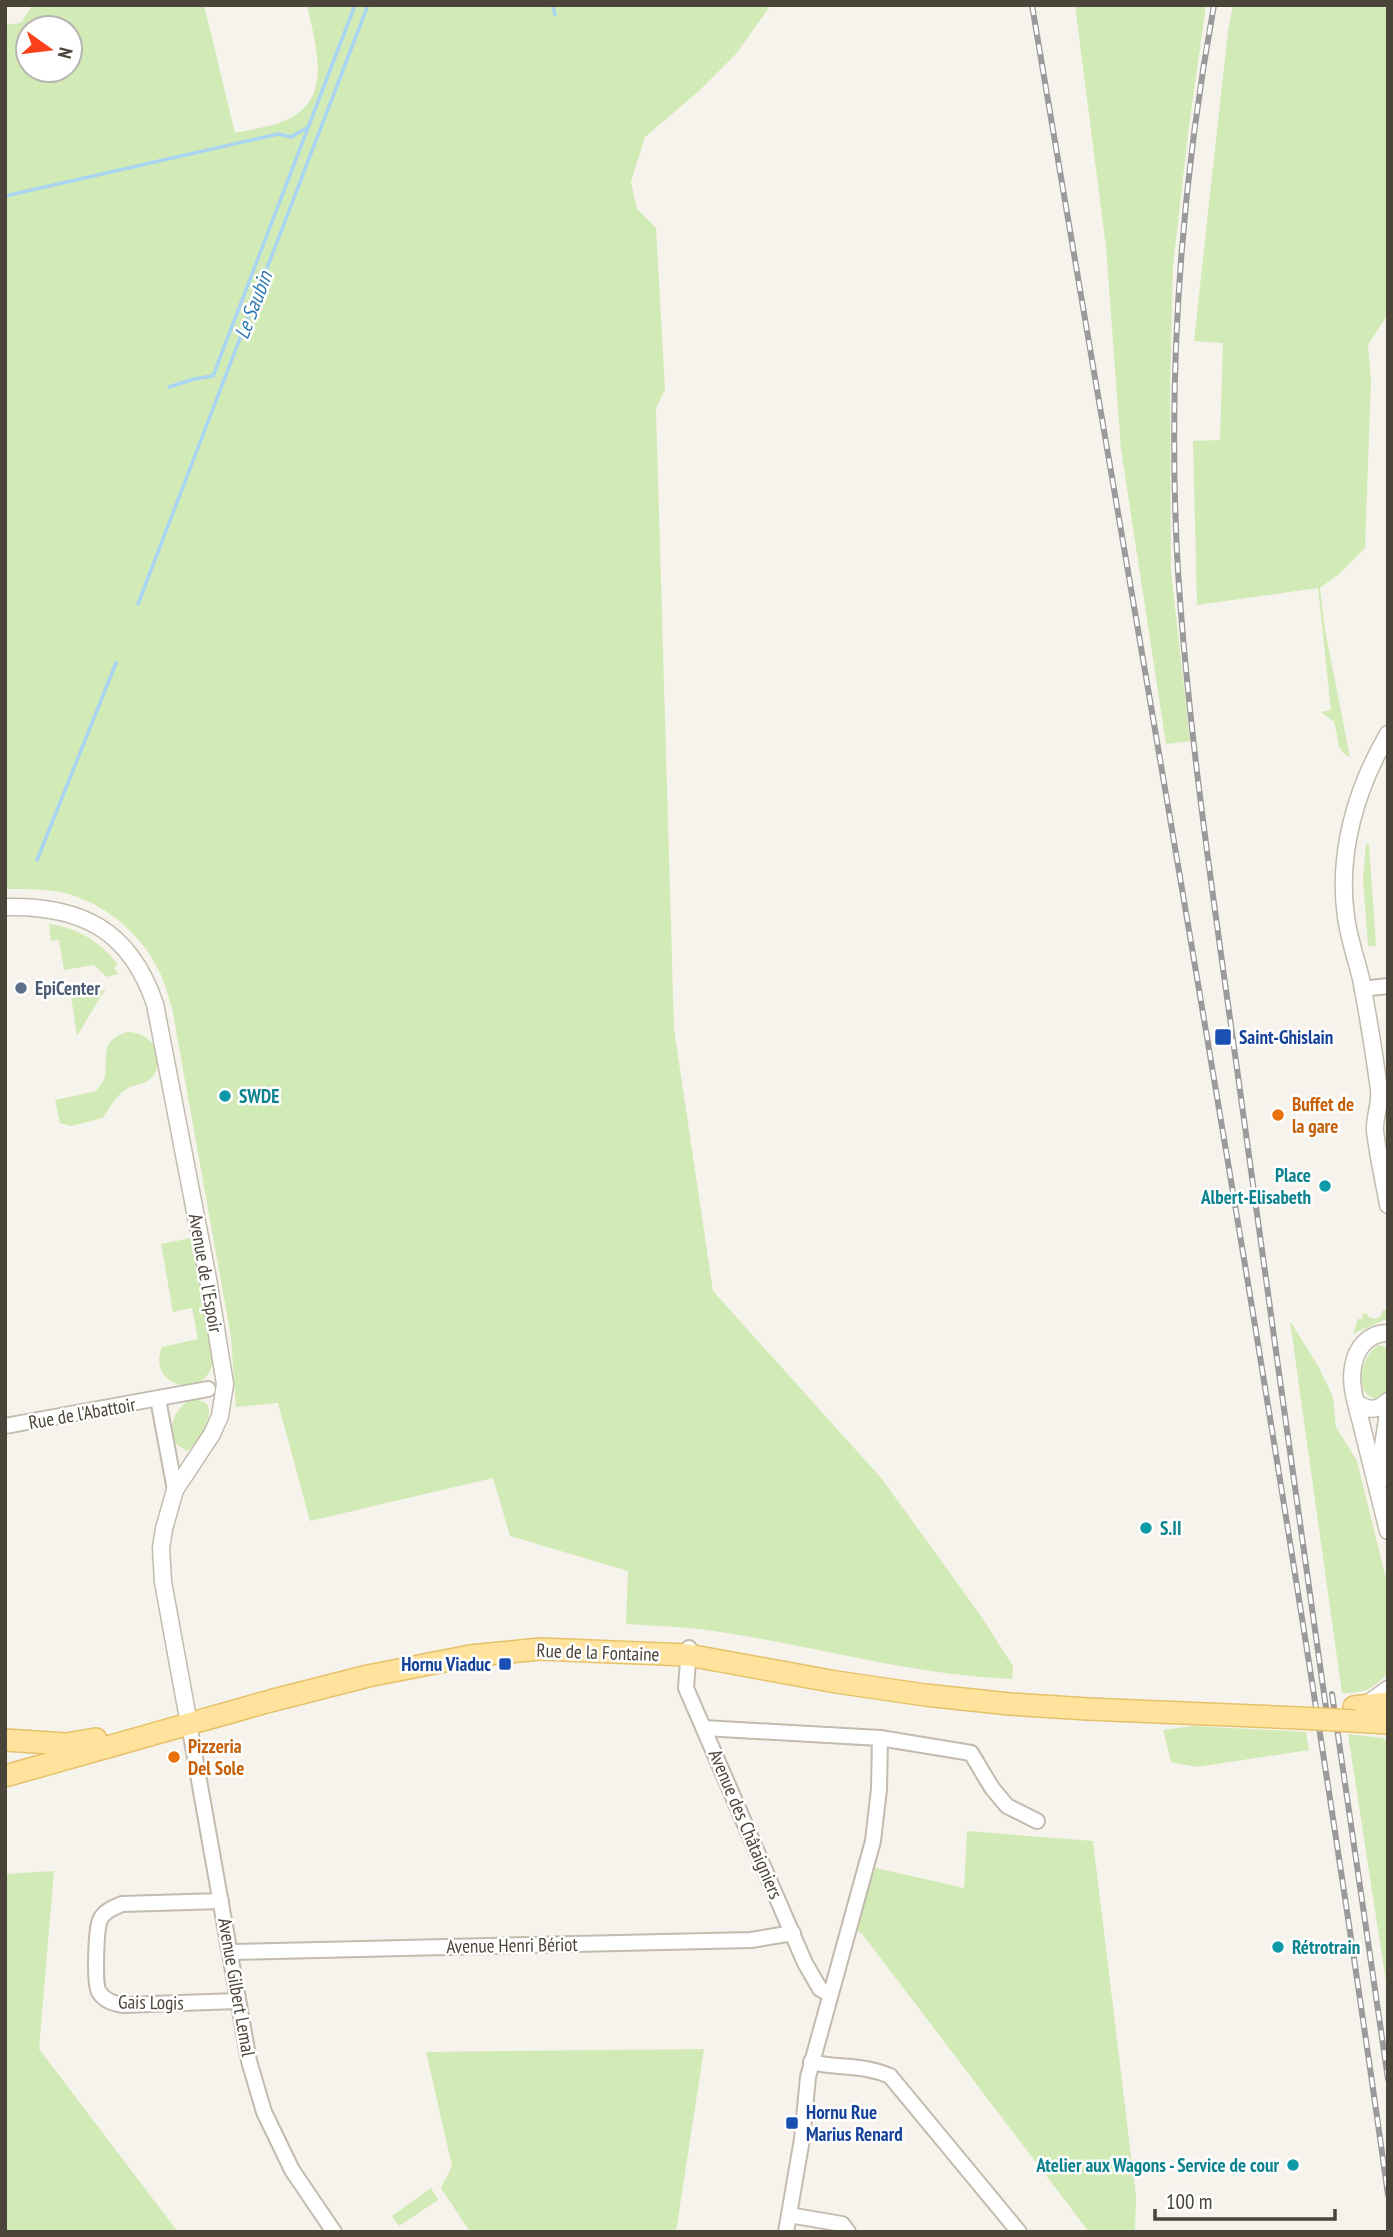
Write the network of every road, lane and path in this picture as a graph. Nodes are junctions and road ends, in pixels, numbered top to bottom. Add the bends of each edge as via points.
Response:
1 (1388, 734) edge
2 (5, 907) edge
3 (1388, 986) edge
4 (1363, 989) junction
5 (1388, 1205) edge
6 (1388, 1333) edge
7 (208, 1389) dead end
8 (158, 1399) junction
9 (1388, 1401) edge
10 (1356, 1403) junction
11 (1388, 1413) edge
12 (5, 1426) edge
13 (1388, 1479) edge
14 (175, 1490) junction
15 (1388, 1531) edge
16 (689, 1650) junction
17 (1388, 1689) edge
18 (1388, 1703) edge
19 (1359, 1711) junction
20 (189, 1719) junction
21 (1388, 1723) edge
22 (704, 1728) junction
23 (880, 1738) junction
24 (5, 1740) edge
25 (5, 1776) edge
26 (1037, 1821) dead end
27 (221, 1901) junction
28 (793, 1933) junction
29 (230, 1951) junction
30 (829, 1994) junction
31 (238, 2001) junction
32 (811, 2062) junction
33 (789, 2215) junction
34 (334, 2232) edge
35 (786, 2232) edge
36 (848, 2232) edge
37 (1019, 2232) edge

1 - 4 street via 1355,806 1344,865 1345,915
2 - 14 street, Avenue de l'Espoir via 52,909 99,926 130,954 155,1004 225,1384 212,1434
3 - 4 street
4 - 5 street via 1379,1091 1375,1130
6 - 10 street via 1368,1338 1355,1359
7 - 8 street, Rue de l'Abattoir
8 - 12 street, Rue de l'Abattoir
8 - 14 street, Rue de l'Abattoir
9 - 10 street via 1379,1409
10 - 15 street
11 - 13 street via 1382,1453
14 - 20 street, Avenue de l'Espoir via 161,1555
16 - 19 main road, Rue de la Fontaine via 836,1682 925,1695
16 - 20 main road, Rue de la Fontaine via 540,1649 470,1656
16 - 22 street, Avenue des Châtaigniers via 686,1688
17 - 19 street
18 - 19 main road
19 - 21 main road
20 - 24 main road, Rue de la Fontaine via 65,1744
20 - 25 main road, Rue de la Fontaine
20 - 27 street, Avenue Gilbert Lemal
22 - 23 street
22 - 28 street, Avenue des Châtaigniers
23 - 26 street via 971,1753 1007,1806
23 - 30 street via 873,1841
27 - 29 street, Avenue Gilbert Lemal
27 - 31 street, Gais Logis via 109,1909 100,1920 97,1990 108,2001 122,2005
28 - 29 street, Avenue Henri Bériot via 751,1940
28 - 30 street, Avenue des Châtaigniers via 814,1980
29 - 31 street, Avenue Gilbert Lemal
30 - 32 street
31 - 34 street, Avenue Gilbert Lemal via 264,2112 292,2170
32 - 33 street
32 - 37 street via 872,2068 890,2076
33 - 35 street
33 - 36 street via 842,2224

